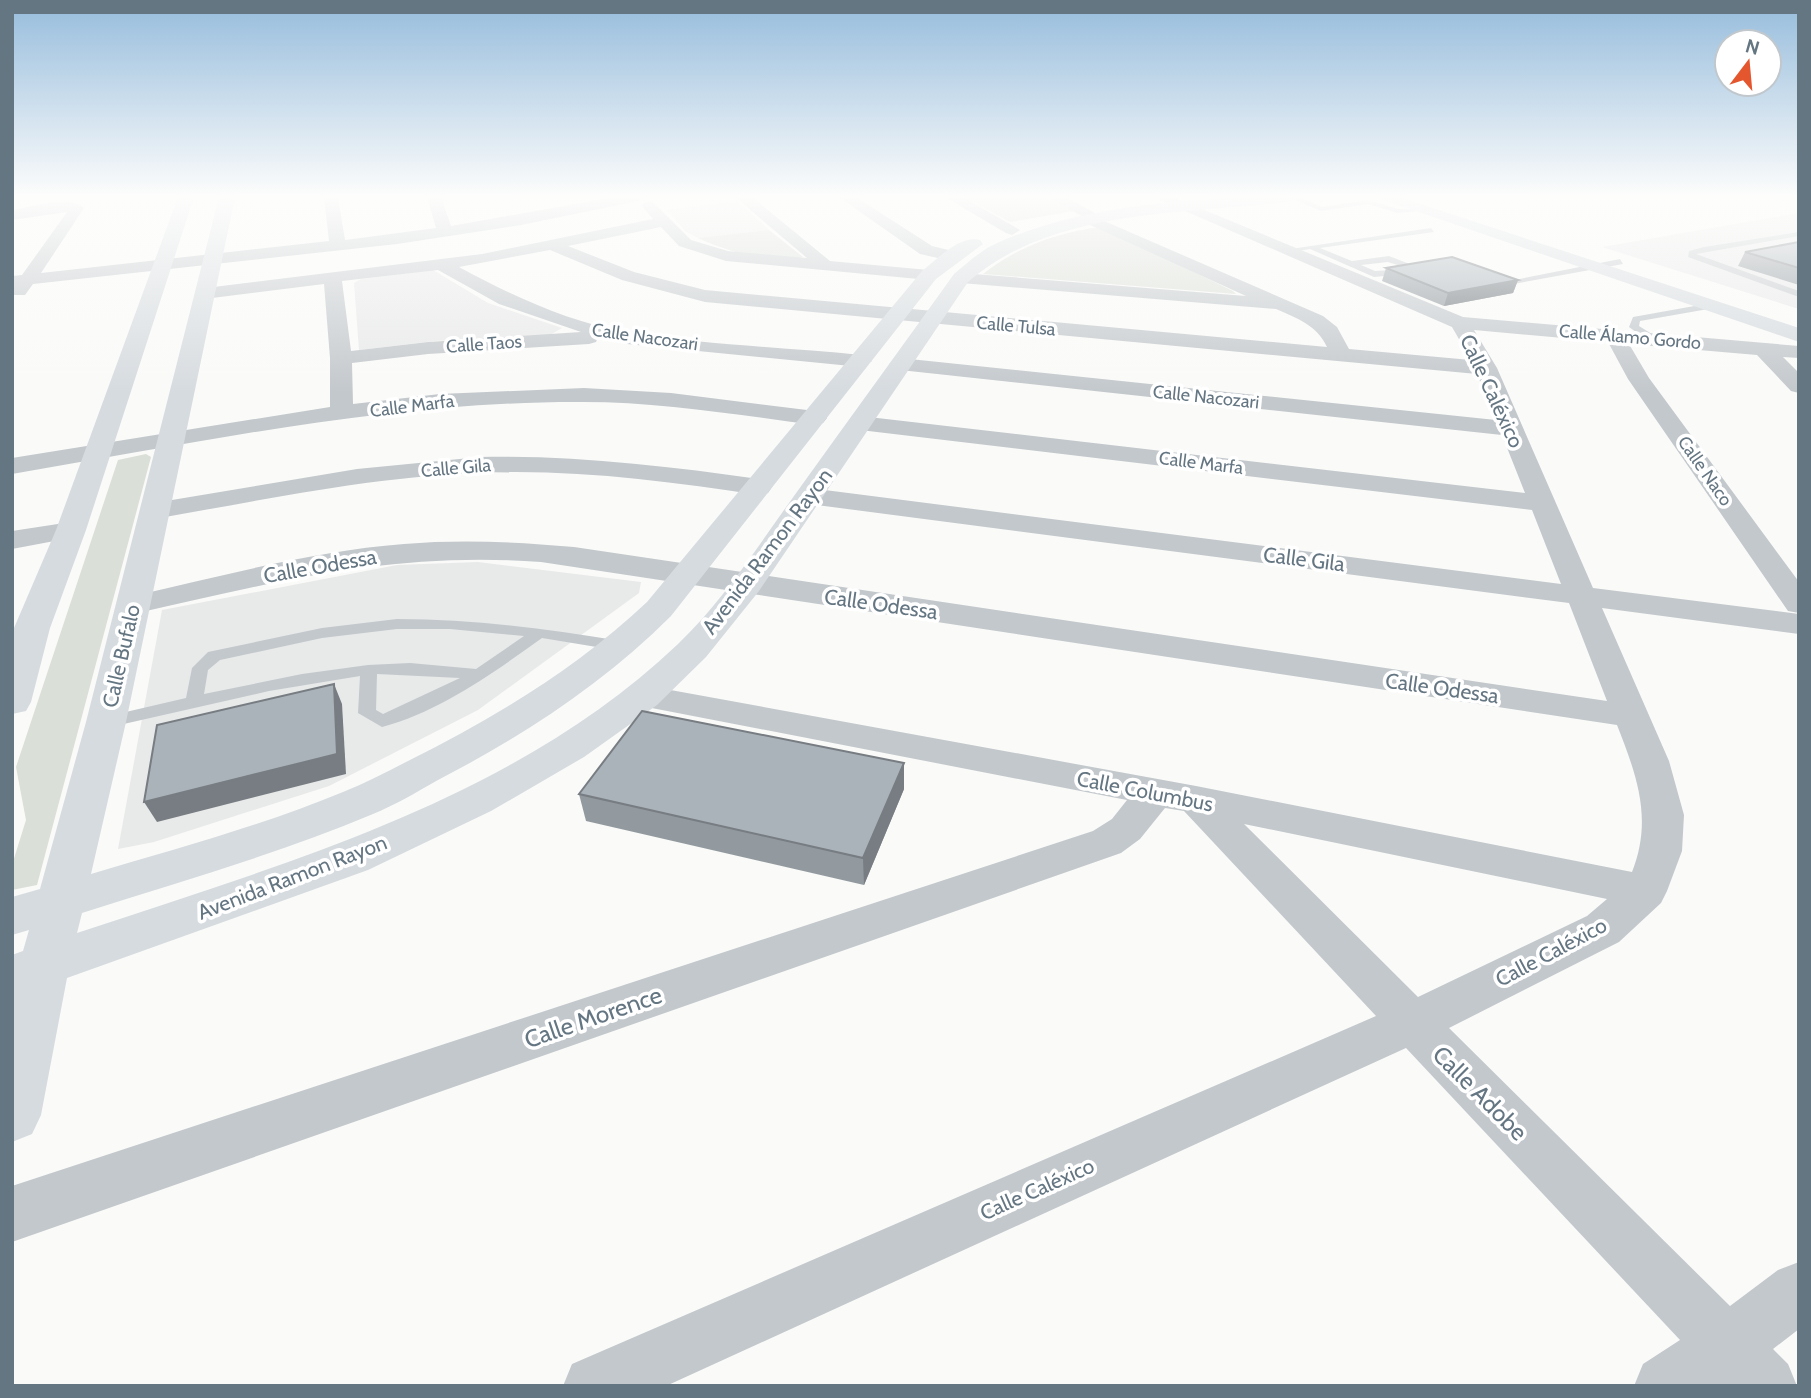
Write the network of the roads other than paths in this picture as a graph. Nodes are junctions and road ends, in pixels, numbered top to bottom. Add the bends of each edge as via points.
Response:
1 (34, 262) edge
2 (210, 262) edge
3 (265, 262) edge
4 (458, 262) edge
5 (591, 262) edge
6 (788, 262) edge
7 (821, 262) edge
8 (940, 262) edge
9 (956, 262) edge
10 (973, 262) edge
11 (1189, 262) edge
12 (1317, 262) edge
13 (1348, 262) edge
14 (1365, 262) edge
15 (1398, 262) edge
16 (1583, 262) edge
17 (1619, 262) edge
18 (1620, 262) edge
19 (1698, 262) edge
20 (163, 264) junction
21 (1352, 264) junction
22 (442, 265) junction
23 (826, 266) junction
24 (1595, 267) junction
25 (947, 269) junction
26 (207, 276) junction
27 (333, 279) junction
28 (20, 280) edge
29 (1508, 282) edge
30 (1799, 294) edge
31 (12, 303) edge
32 (1279, 304) junction
33 (1712, 306) junction
34 (915, 317) junction
35 (1799, 320) edge
36 (1460, 323) junction
37 (1614, 335) junction
38 (1799, 335) edge
39 (627, 338) junction
40 (1650, 338) junction
41 (1763, 349) junction
42 (1799, 352) edge
43 (1340, 354) junction
44 (341, 358) junction
45 (860, 361) junction
46 (901, 364) junction
47 (1486, 368) junction
48 (1799, 386) edge
49 (342, 414) junction
50 (815, 418) junction
51 (860, 423) junction
52 (1512, 429) junction
53 (172, 440) junction
54 (97, 452) junction
55 (12, 466) edge
56 (759, 487) junction
57 (809, 496) junction
58 (1543, 503) junction
59 (154, 511) junction
60 (71, 530) junction
61 (12, 540) edge
62 (690, 574) junction
63 (747, 584) junction
64 (1580, 594) junction
65 (1799, 604) edge
66 (133, 605) junction
67 (1799, 624) edge
68 (22, 630) edge
69 (539, 634) junction
70 (621, 646) junction
71 (369, 670) junction
72 (479, 675) junction
73 (643, 696) junction
74 (12, 702) edge
75 (194, 702) junction
76 (1631, 716) junction
77 (106, 722) junction
78 (1175, 796) junction
79 (1646, 891) junction
80 (63, 903) junction
81 (12, 916) edge
82 (28, 971) edge
83 (1412, 1023) junction
84 (12, 1115) edge
85 (12, 1214) edge
86 (1799, 1291) edge
87 (1747, 1366) edge
88 (594, 1386) edge
89 (1665, 1386) edge

1 - 28 street
2 - 26 main road, Calle Bufalo
3 - 26 street
4 - 22 street
5 - 34 street, Calle Tulsa via 653,286 705,296
6 - 23 street
7 - 23 street
8 - 25 street
9 - 25 main road, Avenida Ramon Rayon
10 - 25 main road, Avenida Ramon Rayon
11 - 32 street
12 - 36 street, Calle Caléxico
13 - 21 lane
14 - 21 lane
15 - 21 lane via 1416,269 1379,275
16 - 24 main road
17 - 24 lane
18 - 35 main road
19 - 30 lane
20 - 26 street
20 - 28 street
20 - 54 main road
22 - 27 street
22 - 39 street, Calle Nacozari via 506,300
23 - 25 street
24 - 29 lane
24 - 33 main road
25 - 32 street
25 - 34 main road, Avenida Ramon Rayon
26 - 27 street
26 - 53 main road, Calle Bufalo
27 - 44 street
28 - 31 street
32 - 43 street via 1330,331
33 - 38 main road
33 - 40 lane via 1636,319 1634,327
34 - 43 street, Calle Tulsa
34 - 45 main road, Avenida Ramon Rayon
34 - 46 main road, Avenida Ramon Rayon
36 - 37 street, Calle Álamo Gordo
36 - 47 street, Calle Caléxico
37 - 40 street, Calle Álamo Gordo
37 - 65 street, Calle Naco via 1639,379
39 - 44 street, Calle Taos via 495,342
39 - 45 street, Calle Nacozari
40 - 41 street, Calle Álamo Gordo
41 - 42 street, Calle Álamo Gordo
41 - 48 street
43 - 47 street, Calle Tulsa
44 - 49 street
45 - 50 main road, Avenida Ramon Rayon
46 - 51 main road, Avenida Ramon Rayon
46 - 52 street, Calle Nacozari
47 - 52 street, Calle Caléxico
49 - 50 street, Calle Marfa via 471,399 583,395 674,399
49 - 53 street, Calle Marfa
50 - 56 main road, Avenida Ramon Rayon
51 - 57 main road, Avenida Ramon Rayon
51 - 58 street, Calle Marfa
52 - 58 street, Calle Caléxico
53 - 54 street, Calle Marfa
53 - 59 main road, Calle Bufalo
54 - 55 street, Calle Marfa
54 - 60 main road
56 - 59 street, Calle Gila via 578,465 480,465 372,476
56 - 62 main road, Avenida Ramon Rayon
57 - 63 main road, Avenida Ramon Rayon
57 - 64 street, Calle Gila
58 - 64 street, Calle Caléxico
59 - 66 main road, Calle Bufalo
60 - 61 street
60 - 68 main road
62 - 63 street, Calle Odessa
62 - 66 street, Calle Odessa via 574,556 439,550 271,574
62 - 70 main road, Avenida Ramon Rayon
63 - 73 main road, Avenida Ramon Rayon via 693,649
63 - 76 street, Calle Odessa
64 - 67 street, Calle Gila
64 - 76 street, Calle Caléxico
66 - 77 main road, Calle Bufalo
68 - 74 main road
69 - 70 lane
69 - 72 lane
69 - 75 lane via 450,624 397,624 297,637 214,656 201,668
70 - 80 main road, Avenida Ramon Rayon via 555,695 473,745 359,803
71 - 72 lane via 425,668
71 - 72 lane via 368,713 382,721
71 - 75 lane
73 - 78 street, Calle Columbus
73 - 82 main road, Avenida Ramon Rayon via 570,747 476,800 352,858
75 - 77 lane
76 - 79 street, Calle Caléxico via 1650,761 1664,815 1661,851
77 - 80 main road, Calle Bufalo
78 - 79 street, Calle Columbus
78 - 83 street, Calle Adobe
78 - 85 street, Calle Morence via 1107,842
79 - 83 street, Calle Caléxico via 1604,929
80 - 81 main road, Avenida Ramon Rayon
80 - 82 main road, Calle Bufalo
82 - 84 main road, Calle Bufalo
83 - 87 street, Calle Adobe
83 - 88 street, Calle Caléxico
86 - 87 street
87 - 89 street

